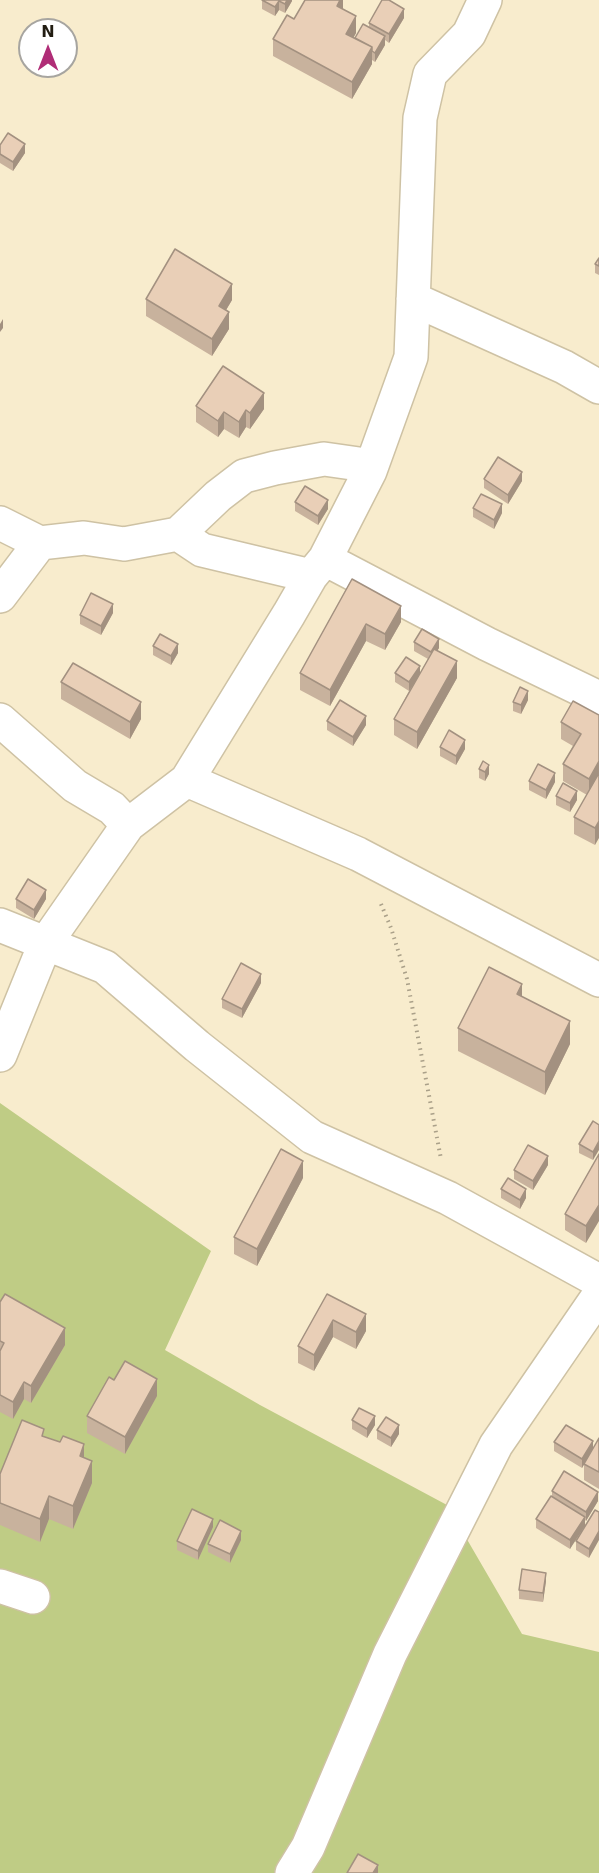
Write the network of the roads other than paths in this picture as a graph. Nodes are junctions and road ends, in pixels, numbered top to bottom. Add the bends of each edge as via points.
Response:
1 (485, 0) edge
2 (413, 298) junction
3 (599, 387) edge
4 (370, 471) junction
5 (0, 523) edge
6 (178, 534) junction
7 (40, 543) junction
8 (318, 567) junction
9 (0, 596) edge
10 (599, 698) edge
11 (0, 720) edge
12 (187, 780) junction
13 (128, 825) junction
14 (0, 925) edge
15 (45, 944) junction
16 (599, 980) edge
17 (0, 1054) edge
18 (599, 1281) edge
19 (599, 1295) edge
20 (0, 1586) edge
21 (33, 1597) dead end
22 (292, 1873) edge

1 - 2 street via 469,34 430,74 420,118
2 - 3 street
2 - 4 street via 411,357
4 - 6 street via 360,464 324,459 244,476
4 - 8 street
5 - 7 street
6 - 7 street via 124,544 84,538
6 - 8 street via 202,550
7 - 9 street
8 - 10 street
8 - 12 street
11 - 13 street via 75,786 112,808
12 - 13 street
12 - 16 street via 358,854
13 - 15 street
14 - 15 street
15 - 17 street
15 - 18 street via 105,967 312,1137 448,1198
19 - 22 street via 496,1444 390,1654 308,1847
20 - 21 street

